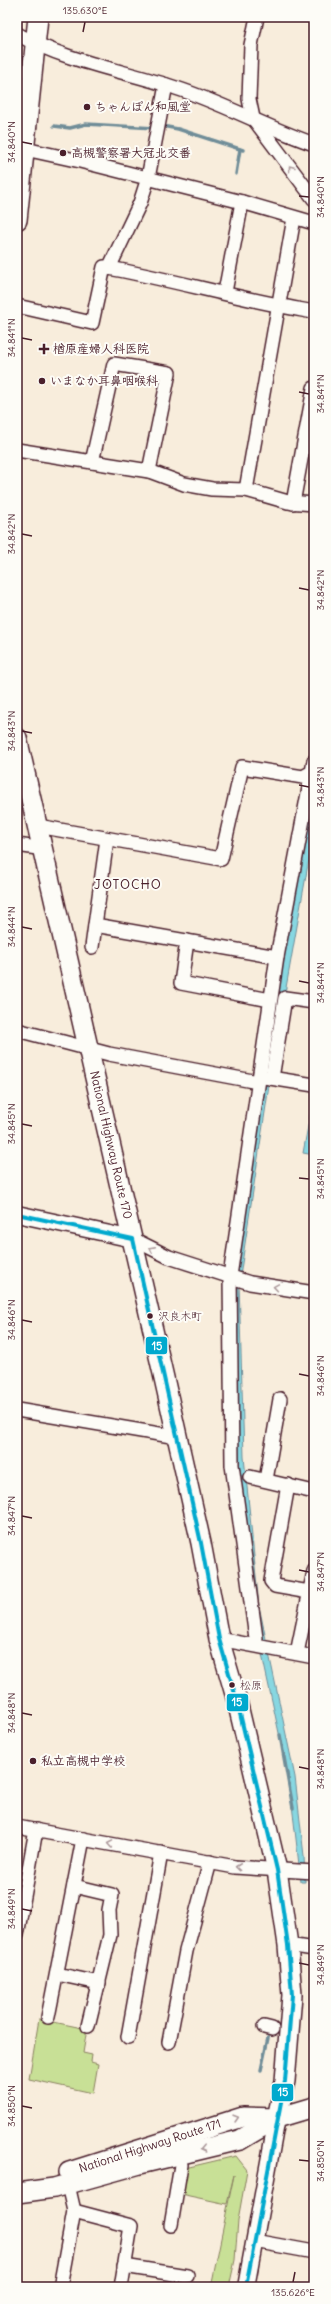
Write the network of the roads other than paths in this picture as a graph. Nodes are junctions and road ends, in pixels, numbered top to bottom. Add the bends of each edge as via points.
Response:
1 (38, 17) edge
2 (257, 17) edge
3 (17, 34) edge
4 (35, 44) junction
5 (166, 85) junction
6 (253, 118) junction
7 (314, 144) edge
8 (24, 149) junction
9 (148, 178) junction
10 (314, 199) edge
11 (242, 202) junction
12 (294, 218) junction
13 (17, 220) edge
14 (314, 223) edge
15 (109, 268) junction
16 (225, 292) junction
17 (17, 306) edge
18 (278, 306) junction
19 (314, 312) edge
20 (314, 388) edge
21 (17, 450) edge
22 (92, 462) junction
23 (149, 471) junction
24 (246, 490) junction
25 (293, 503) junction
26 (314, 504) edge
27 (17, 738) edge
28 (313, 766) edge
29 (38, 826) junction
30 (107, 839) junction
31 (17, 845) edge
32 (44, 849) junction
33 (95, 925) junction
34 (188, 941) junction
35 (92, 947) dead end
36 (277, 957) junction
37 (270, 1000) junction
38 (314, 1002) edge
39 (17, 1030) edge
40 (90, 1048) junction
41 (272, 1078) junction
42 (258, 1079) junction
43 (314, 1085) edge
44 (17, 1214) edge
45 (133, 1239) junction
46 (230, 1276) junction
47 (314, 1293) edge
48 (280, 1399) dead end
49 (17, 1410) edge
50 (177, 1437) junction
51 (250, 1477) dead end
52 (266, 1480) junction
53 (288, 1485) junction
54 (314, 1492) edge
55 (314, 1571) edge
56 (309, 1592) junction
57 (219, 1639) junction
58 (261, 1646) junction
59 (296, 1653) junction
60 (314, 1657) edge
61 (17, 1827) edge
62 (36, 1830) junction
63 (83, 1839) junction
64 (161, 1853) junction
65 (210, 1862) junction
66 (277, 1870) junction
67 (307, 1872) edge
68 (74, 1886) junction
69 (17, 1935) edge
70 (288, 1945) junction
71 (314, 1949) edge
72 (57, 1974) junction
73 (99, 1983) junction
74 (48, 2017) dead end
75 (88, 2026) dead end
76 (128, 2037) dead end
77 (169, 2042) dead end
78 (314, 2107) edge
79 (277, 2118) junction
80 (179, 2155) junction
81 (68, 2185) junction
82 (22, 2192) edge
83 (74, 2211) junction
84 (171, 2225) dead end
85 (254, 2241) junction
86 (314, 2252) edge
87 (124, 2266) junction
88 (187, 2276) dead end
89 (60, 2287) edge
90 (121, 2287) edge
91 (246, 2287) edge

1 - 4 highway
2 - 6 street via 250,45 249,99
3 - 4 street
4 - 5 street via 65,57
4 - 8 highway
5 - 6 street via 220,103
5 - 9 street
6 - 7 street
10 -> 6 street
8 - 9 street
8 - 13 highway
9 - 11 street
9 - 15 street via 140,204
11 - 12 street
11 - 16 street
12 - 14 street
12 - 18 street
15 - 16 street
15 - 17 street via 104,267 92,323
16 - 18 street
18 - 19 street
18 - 24 street
20 - 25 street
21 - 22 street
22 - 23 street
22 - 23 street via 114,364 169,373
23 - 24 street via 184,484 212,489
24 - 25 street
25 - 26 street
27 - 29 highway, National Highway Route 170
28 - 30 street via 303,777 242,767 221,860
28 - 36 street
29 - 30 street
29 - 32 highway, National Highway Route 170
30 - 33 street
31 - 32 street
32 - 40 highway, National Highway Route 170
33 - 34 street
33 - 35 street
34 - 36 street
34 - 37 street via 181,983
36 - 37 street
37 - 42 street
38 - 41 street via 285,998
39 - 40 street
40 - 42 street
40 - 45 highway, National Highway Route 170
41 - 42 street
41 - 43 street
42 - 46 street
44 - 45 main road
46 -> 45 street via 169,1257
45 - 50 highway, National Highway Route 170
47 -> 46 street via 250,1283
46 - 58 street via 232,1465 256,1638
48 - 52 street
49 - 50 street
50 - 57 highway, National Highway Route 170
51 - 52 street
52 - 53 street
53 - 54 street
53 - 56 street via 271,1581 275,1586
55 - 56 street
56 - 59 street
57 - 58 street
57 - 66 highway, National Highway Route 170 via 237,1701
58 - 59 street
59 - 60 street
61 - 62 street
62 - 63 street
62 - 69 street
64 -> 63 street
63 - 68 street
64 - 65 street
64 - 76 street
66 -> 65 street
65 - 77 street via 186,1951
66 - 67 street
66 - 70 highway, National Highway Route 170
68 - 72 street
68 - 73 street via 112,1895 109,1910 110,1934
70 - 71 street
70 - 79 highway, National Highway Route 170 via 292,1995 289,2043 285,2081
72 - 73 street
72 - 74 street
73 - 75 street
78 - 79 highway, National Highway Route 171
79 -> 80 highway, National Highway Route 171 via 240,2140
82 -> 79 highway, National Highway Route 171 via 56,2176 243,2116
79 - 85 main road
80 - 81 highway, National Highway Route 171
80 - 84 street via 181,2165
81 - 82 highway, National Highway Route 171
81 - 83 street
83 - 87 street via 131,2226
83 - 89 street
85 - 86 street
85 - 91 main road
87 - 88 street
87 - 90 street

